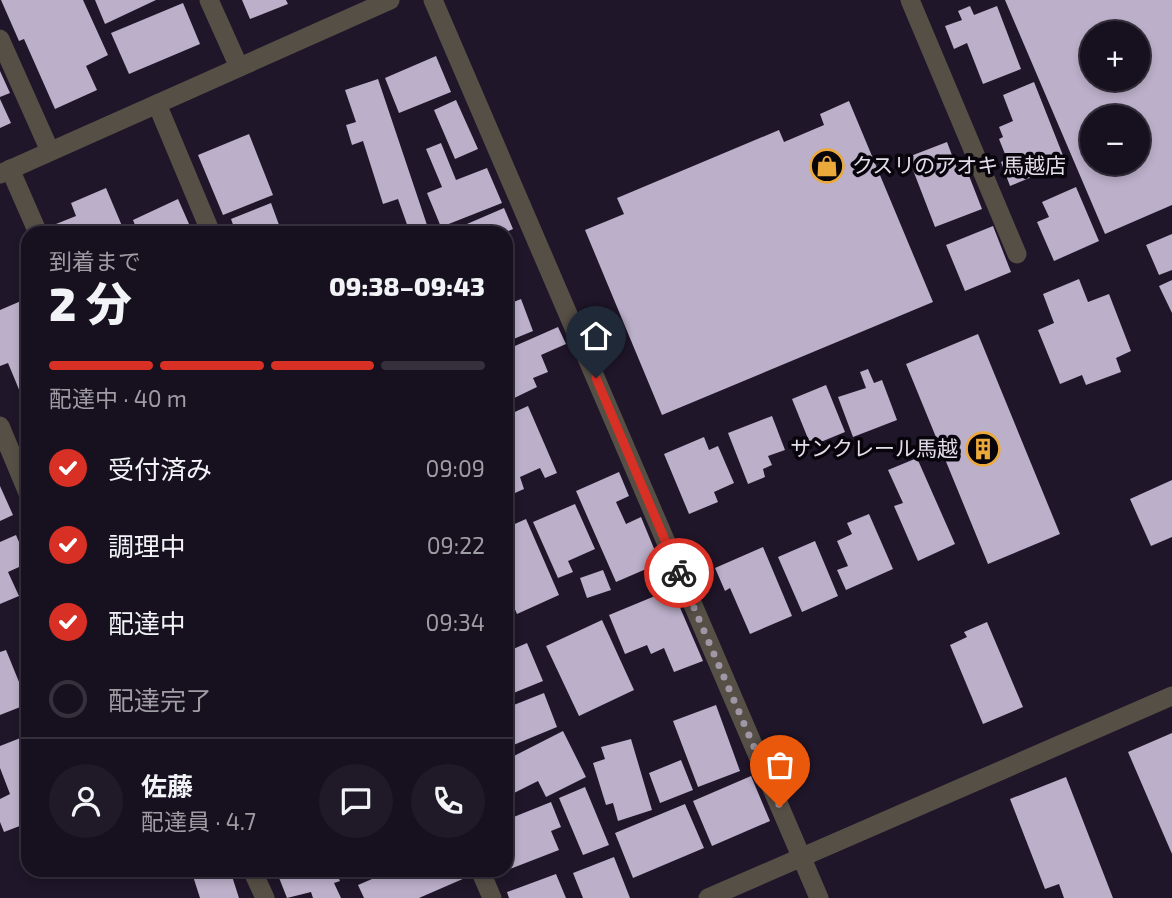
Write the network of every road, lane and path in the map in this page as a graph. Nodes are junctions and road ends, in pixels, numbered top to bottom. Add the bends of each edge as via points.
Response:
1 (209, 0) edge
2 (390, 0) edge
3 (433, 0) edge
4 (910, 0) edge
5 (0, 39) edge
6 (239, 67) junction
7 (156, 104) junction
8 (50, 151) junction
9 (5, 171) edge
10 (33, 226) edge
11 (208, 226) edge
12 (1017, 254) dead end
13 (0, 426) edge
14 (21, 476) edge
15 (1172, 696) edge
16 (802, 858) junction
17 (255, 877) edge
18 (483, 877) edge
19 (265, 898) edge
20 (492, 898) edge
21 (708, 898) edge
22 (819, 898) edge

1 - 6 street
2 - 6 street
3 - 16 street
4 - 12 street
5 - 8 street
6 - 7 street
7 - 8 street
7 - 11 street
8 - 9 street
9 - 10 street
13 - 14 street
15 - 16 street
16 - 21 street
16 - 22 street
17 - 19 street
18 - 20 street

